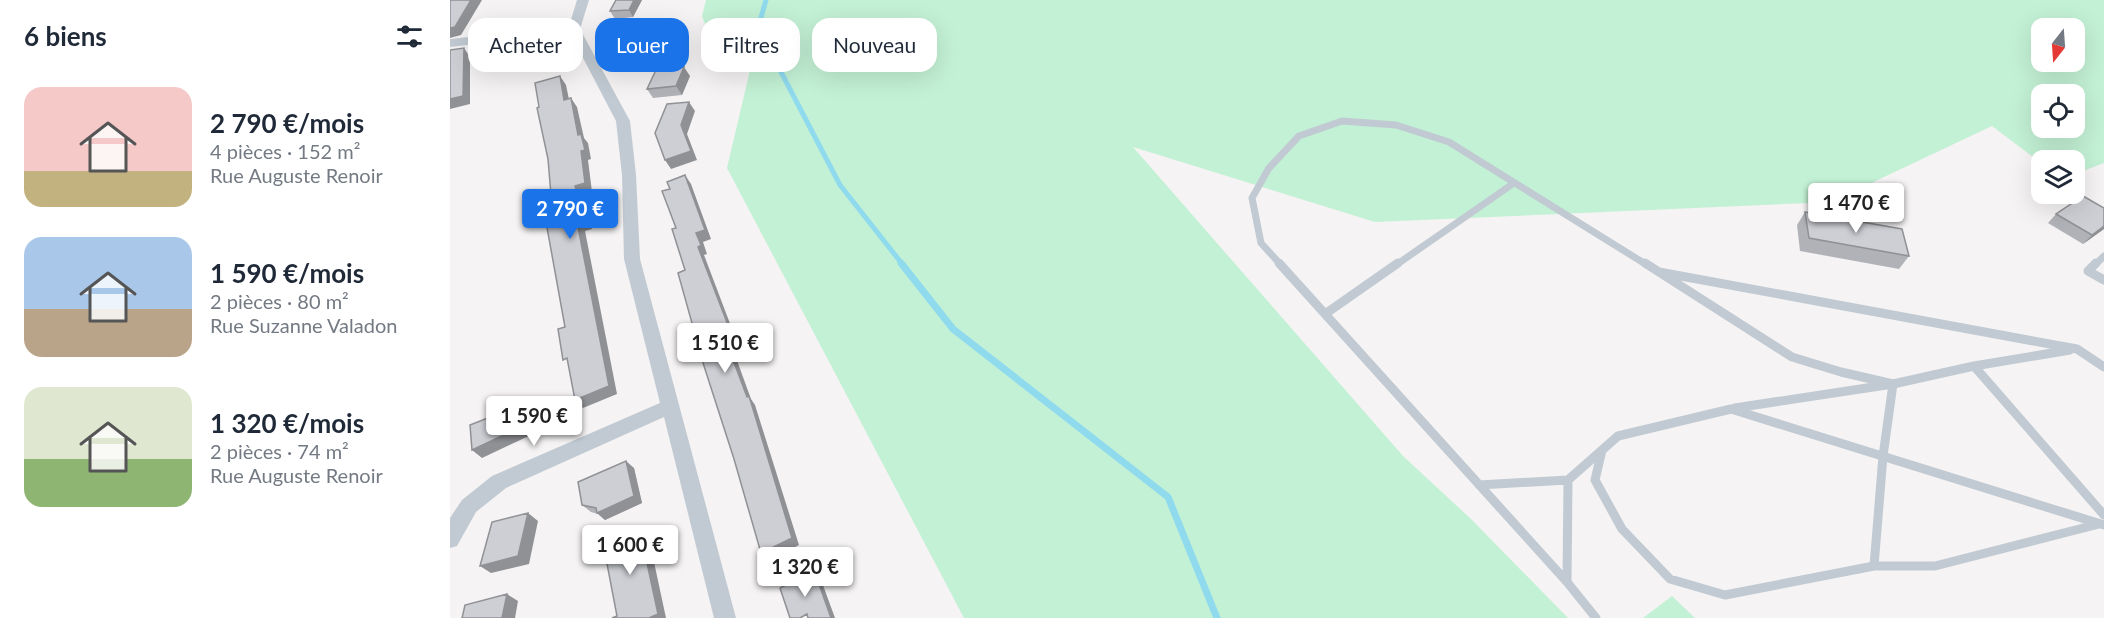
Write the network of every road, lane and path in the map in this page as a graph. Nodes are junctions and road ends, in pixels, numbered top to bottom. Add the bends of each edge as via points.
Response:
1 (583, 0) edge
2 (577, 18) edge
3 (468, 41) edge
4 (450, 43) edge
5 (583, 46) edge
6 (1514, 183) junction
7 (2104, 256) edge
8 (1659, 272) junction
9 (2104, 280) edge
10 (1325, 314) junction
11 (2077, 349) junction
12 (1974, 366) junction
13 (2104, 367) edge
14 (1893, 384) junction
15 (669, 407) junction
16 (1731, 408) junction
17 (1602, 450) junction
18 (1883, 456) junction
19 (1568, 480) junction
20 (1479, 485) junction
21 (2102, 522) edge
22 (450, 539) edge
23 (1874, 566) junction
24 (1567, 582) junction
25 (725, 618) edge
26 (1596, 618) edge

1 - 2 street
3 - 4 street
5 - 15 street via 623,121 632,259
6 - 8 lane
6 - 10 lane
6 - 10 lane via 1449,142 1396,125 1342,121 1299,136 1269,168 1252,198 1261,243
7 - 9 lane via 2088,271
8 - 11 lane
8 - 14 lane via 1792,357
10 - 20 lane
11 - 12 lane
11 - 13 lane
12 - 14 lane
12 - 21 lane
14 - 16 lane
14 - 18 lane
15 - 22 street via 498,482 469,506
15 - 25 street
16 - 17 lane via 1618,436
16 - 18 lane
17 - 19 lane
17 - 23 lane via 1595,480 1622,528 1671,579 1725,595
18 - 21 lane
18 - 23 lane
19 - 20 lane
19 - 24 lane
20 - 24 lane
21 - 23 lane via 1935,566
24 - 26 lane

